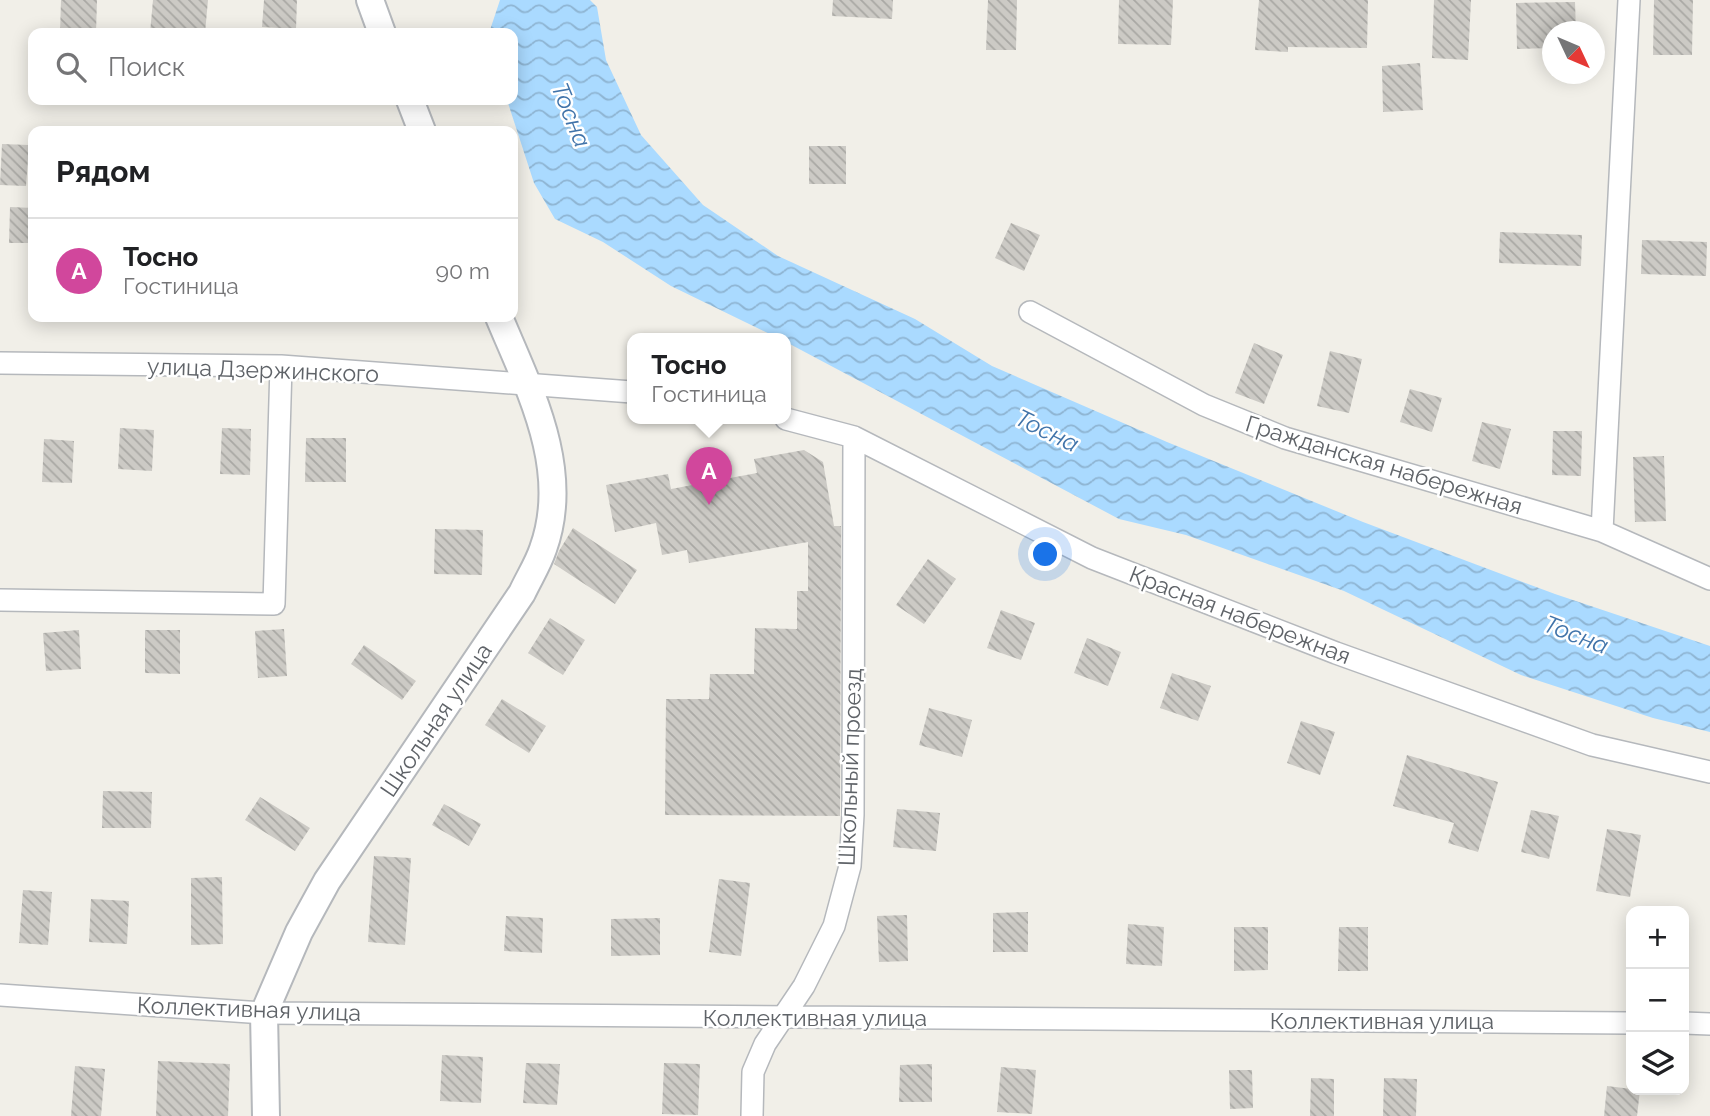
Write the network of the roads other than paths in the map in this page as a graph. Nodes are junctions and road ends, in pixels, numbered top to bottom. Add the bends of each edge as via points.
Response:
1 (370, 0) edge
2 (1629, 0) edge
3 (380, 28) edge
4 (412, 105) edge
5 (420, 126) edge
6 (1030, 312) dead end
7 (501, 322) edge
8 (0, 363) edge
9 (281, 366) junction
10 (527, 384) junction
11 (627, 392) edge
12 (791, 420) edge
13 (854, 437) junction
14 (1602, 531) junction
15 (1710, 579) edge
16 (0, 600) edge
17 (1710, 772) edge
18 (0, 995) edge
19 (264, 1013) junction
20 (784, 1018) junction
21 (1626, 1023) edge
22 (1689, 1023) edge
23 (1710, 1024) edge
24 (266, 1116) edge
25 (752, 1116) edge

1 - 3 street
2 - 14 street
4 - 5 street
6 - 14 street, Гражданская набережная via 1204,405 1284,438
7 - 10 street, Школьная улица
8 - 9 street, улица Дзержинского
9 - 10 street, улица Дзержинского
9 - 16 street via 274,604
10 - 11 street
10 - 19 street, Школьная улица via 544,431 553,477 552,513 543,548 522,593 327,881
12 - 13 street, Красная набережная
13 - 17 street, Красная набережная via 1105,563 1335,653 1592,745
13 - 20 street, Школьный проезд via 850,866 834,926
14 - 15 street, Гражданская набережная
18 - 19 street, Коллективная улица
19 - 20 street, Коллективная улица
19 - 24 street, Школьная улица
20 - 21 street, Коллективная улица
20 - 25 street, Школьный проезд via 765,1044 753,1072
22 - 23 street

